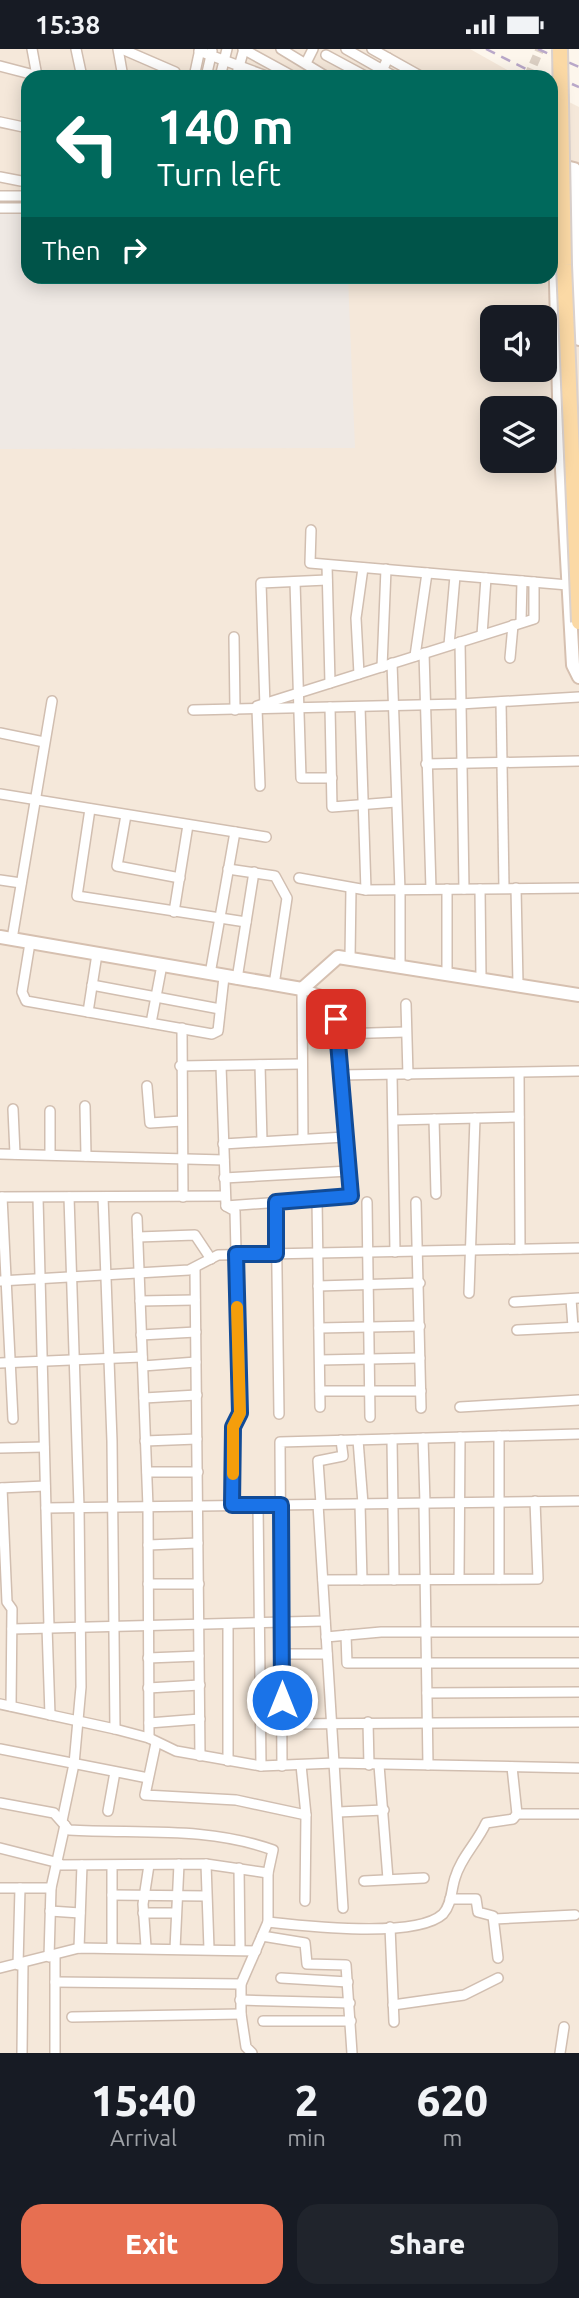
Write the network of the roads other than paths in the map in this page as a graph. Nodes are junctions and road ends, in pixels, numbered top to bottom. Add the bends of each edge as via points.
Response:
1 (32, 49) edge
2 (76, 49) edge
3 (120, 49) edge
4 (244, 49) edge
5 (282, 49) edge
6 (313, 49) edge
7 (346, 49) edge
8 (372, 49) edge
9 (560, 49) edge
10 (200, 50) edge
11 (212, 52) edge
12 (327, 52) edge
13 (297, 53) edge
14 (225, 54) edge
15 (388, 58) junction
16 (306, 63) junction
17 (239, 64) junction
18 (0, 66) edge
19 (38, 70) edge
20 (80, 70) edge
21 (122, 70) edge
22 (170, 70) edge
23 (196, 70) edge
24 (208, 70) edge
25 (238, 70) edge
26 (248, 70) edge
27 (281, 70) edge
28 (318, 70) joint
29 (356, 70) edge
30 (377, 70) edge
31 (382, 70) edge
32 (409, 70) edge
33 (21, 71) edge
34 (0, 122) edge
35 (21, 126) edge
36 (558, 166) edge
37 (0, 177) edge
38 (21, 181) dead end
39 (0, 196) edge
40 (21, 196) edge
41 (0, 208) edge
42 (21, 208) edge
43 (556, 284) edge
44 (579, 324) edge
45 (579, 339) edge
46 (312, 530) dead end
47 (327, 565) junction
48 (363, 568) junction
49 (386, 569) junction
50 (427, 573) junction
51 (455, 576) junction
52 (486, 578) junction
53 (327, 580) junction
54 (522, 581) junction
55 (295, 582) junction
56 (534, 582) junction
57 (568, 585) junction
58 (579, 622) edge
59 (517, 624) junction
60 (482, 635) junction
61 (234, 638) dead end
62 (460, 642) junction
63 (449, 645) junction
64 (419, 655) junction
65 (510, 658) dead end
66 (392, 663) junction
67 (382, 667) junction
68 (359, 674) junction
69 (579, 677) edge
70 (330, 683) junction
71 (299, 693) junction
72 (579, 697) edge
73 (52, 701) dead end
74 (501, 702) junction
75 (460, 704) junction
76 (425, 705) junction
77 (393, 706) junction
78 (260, 707) junction
79 (360, 707) junction
80 (299, 708) junction
81 (330, 708) junction
82 (193, 710) dead end
83 (235, 710) junction
84 (0, 733) edge
85 (44, 742) junction
86 (579, 761) edge
87 (503, 762) junction
88 (461, 763) junction
89 (426, 764) junction
90 (332, 778) junction
91 (260, 786) dead end
92 (0, 794) edge
93 (34, 800) junction
94 (396, 802) junction
95 (364, 803) junction
96 (90, 809) junction
97 (126, 815) junction
98 (188, 825) junction
99 (235, 832) junction
100 (266, 837) dead end
101 (228, 869) junction
102 (254, 872) junction
103 (180, 878) junction
104 (299, 878) dead end
105 (0, 880) edge
106 (21, 883) junction
107 (351, 888) junction
108 (505, 888) junction
109 (516, 888) junction
110 (579, 888) edge
111 (431, 889) junction
112 (447, 889) junction
113 (464, 889) junction
114 (480, 889) junction
115 (366, 890) junction
116 (400, 891) junction
117 (174, 912) junction
118 (219, 920) junction
119 (246, 922) junction
120 (6, 938) edge
121 (30, 943) junction
122 (97, 954) junction
123 (350, 958) junction
124 (162, 965) junction
125 (400, 965) junction
126 (209, 974) junction
127 (447, 974) junction
128 (231, 978) junction
129 (481, 978) junction
130 (518, 984) junction
131 (92, 985) junction
132 (274, 985) junction
133 (302, 989) junction
134 (579, 995) edge
135 (156, 997) junction
136 (406, 1004) dead end
137 (220, 1009) junction
138 (88, 1011) junction
139 (151, 1023) junction
140 (182, 1028) junction
141 (406, 1032) junction
142 (337, 1034) junction
143 (300, 1064) junction
144 (260, 1065) junction
145 (180, 1066) junction
146 (221, 1066) junction
147 (579, 1071) edge
148 (519, 1073) junction
149 (339, 1075) junction
150 (392, 1075) junction
151 (408, 1075) junction
152 (147, 1086) dead end
153 (85, 1106) dead end
154 (13, 1109) dead end
155 (50, 1111) dead end
156 (519, 1117) junction
157 (474, 1118) junction
158 (434, 1119) junction
159 (394, 1120) junction
160 (182, 1121) junction
161 (345, 1137) junction
162 (303, 1139) junction
163 (262, 1141) junction
164 (223, 1144) junction
165 (0, 1154) edge
166 (15, 1154) junction
167 (50, 1154) junction
168 (86, 1156) junction
169 (183, 1160) junction
170 (223, 1160) junction
171 (349, 1171) junction
172 (224, 1178) junction
173 (436, 1194) dead end
174 (1, 1197) edge
175 (69, 1197) junction
176 (183, 1197) junction
177 (38, 1198) junction
178 (103, 1198) junction
179 (317, 1199) junction
180 (226, 1201) junction
181 (276, 1202) junction
182 (367, 1202) dead end
183 (416, 1202) dead end
184 (137, 1218) dead end
185 (138, 1237) junction
186 (579, 1248) edge
187 (520, 1249) junction
188 (470, 1250) junction
189 (419, 1251) junction
190 (369, 1252) junction
191 (395, 1252) junction
192 (318, 1253) junction
193 (236, 1254) junction
194 (276, 1254) junction
195 (211, 1259) junction
196 (195, 1269) junction
197 (139, 1274) junction
198 (107, 1275) junction
199 (73, 1278) junction
200 (40, 1280) junction
201 (3, 1281) edge
202 (419, 1283) junction
203 (370, 1284) junction
204 (318, 1286) junction
205 (468, 1293) dead end
206 (575, 1299) edge
207 (195, 1300) junction
208 (140, 1301) junction
209 (514, 1302) dead end
210 (420, 1326) junction
211 (576, 1327) edge
212 (319, 1328) junction
213 (371, 1328) junction
214 (517, 1330) dead end
215 (196, 1332) junction
216 (141, 1335) junction
217 (109, 1358) junction
218 (421, 1358) junction
219 (75, 1360) junction
220 (320, 1360) junction
221 (371, 1360) junction
222 (43, 1361) junction
223 (142, 1362) junction
224 (196, 1362) junction
225 (5, 1363) edge
226 (320, 1391) junction
227 (370, 1391) junction
228 (421, 1391) junction
229 (197, 1395) junction
230 (144, 1398) junction
231 (579, 1401) edge
232 (320, 1407) dead end
233 (460, 1407) dead end
234 (421, 1408) dead end
235 (279, 1414) dead end
236 (370, 1417) dead end
237 (13, 1419) dead end
238 (579, 1434) edge
239 (499, 1436) junction
240 (460, 1437) junction
241 (424, 1438) junction
242 (197, 1439) junction
243 (391, 1439) junction
244 (341, 1440) junction
245 (358, 1440) junction
246 (145, 1441) junction
247 (44, 1447) junction
248 (0, 1448) edge
249 (147, 1472) junction
250 (198, 1472) junction
251 (46, 1486) junction
252 (1, 1488) edge
253 (535, 1501) junction
254 (579, 1501) edge
255 (458, 1502) junction
256 (497, 1502) junction
257 (392, 1503) junction
258 (425, 1503) junction
259 (320, 1504) junction
260 (362, 1504) junction
261 (232, 1505) junction
262 (258, 1505) junction
263 (281, 1505) junction
264 (198, 1506) junction
265 (79, 1507) junction
266 (113, 1507) junction
267 (148, 1507) junction
268 (46, 1508) junction
269 (198, 1543) junction
270 (148, 1545) junction
271 (459, 1579) junction
272 (499, 1579) junction
273 (323, 1580) junction
274 (362, 1580) junction
275 (394, 1580) junction
276 (426, 1580) junction
277 (148, 1584) junction
278 (199, 1584) junction
279 (325, 1621) junction
280 (282, 1623) junction
281 (259, 1624) junction
282 (228, 1625) junction
283 (80, 1626) junction
284 (148, 1626) junction
285 (199, 1626) junction
286 (48, 1627) junction
287 (116, 1627) junction
288 (12, 1629) junction
289 (579, 1632) edge
290 (426, 1634) junction
291 (346, 1635) junction
292 (326, 1637) junction
293 (282, 1654) junction
294 (327, 1654) junction
295 (199, 1656) junction
296 (148, 1658) junction
297 (426, 1663) junction
298 (579, 1663) edge
299 (200, 1685) junction
300 (148, 1688) junction
301 (579, 1692) edge
302 (427, 1693) junction
303 (0, 1704) edge
304 (11, 1706) junction
305 (50, 1715) junction
306 (200, 1719) junction
307 (331, 1721) junction
308 (368, 1722) junction
309 (427, 1722) junction
310 (579, 1722) edge
311 (80, 1723) junction
312 (149, 1723) junction
313 (282, 1724) junction
314 (115, 1728) junction
315 (153, 1741) junction
316 (0, 1749) edge
317 (200, 1756) junction
318 (228, 1761) junction
319 (334, 1763) junction
320 (74, 1764) junction
321 (301, 1765) junction
322 (374, 1765) junction
323 (428, 1765) junction
324 (261, 1766) junction
325 (282, 1766) junction
326 (512, 1767) junction
327 (579, 1768) edge
328 (115, 1772) junction
329 (148, 1778) junction
330 (0, 1803) edge
331 (384, 1810) junction
332 (108, 1811) dead end
333 (338, 1812) junction
334 (517, 1814) junction
335 (579, 1814) edge
336 (306, 1815) junction
337 (64, 1823) junction
338 (0, 1848) edge
339 (58, 1864) junction
340 (179, 1864) junction
341 (206, 1864) junction
342 (82, 1865) junction
343 (149, 1865) junction
344 (112, 1866) junction
345 (239, 1868) junction
346 (268, 1873) junction
347 (424, 1878) dead end
348 (388, 1879) junction
349 (364, 1881) dead end
350 (0, 1888) edge
351 (20, 1888) junction
352 (51, 1888) junction
353 (112, 1895) junction
354 (144, 1895) junction
355 (177, 1896) junction
356 (206, 1896) junction
357 (450, 1899) junction
358 (305, 1901) dead end
359 (343, 1908) dead end
360 (50, 1911) junction
361 (80, 1913) junction
362 (143, 1913) junction
363 (175, 1913) junction
364 (575, 1915) dead end
365 (494, 1919) junction
366 (268, 1923) junction
367 (390, 1927) junction
368 (262, 1936) junction
369 (112, 1947) junction
370 (146, 1947) junction
371 (79, 1948) junction
372 (175, 1949) junction
373 (209, 1949) junction
374 (240, 1949) junction
375 (256, 1951) junction
376 (52, 1956) junction
377 (498, 1958) dead end
378 (20, 1964) junction
379 (0, 1968) edge
380 (281, 1978) dead end
381 (498, 1978) dead end
382 (55, 1982) junction
383 (348, 1982) junction
384 (241, 1984) junction
385 (240, 2000) junction
386 (350, 2003) junction
387 (393, 2005) junction
388 (241, 2014) junction
389 (72, 2017) dead end
390 (262, 2021) dead end
391 (351, 2021) junction
392 (394, 2022) dead end
393 (564, 2027) dead end
394 (22, 2053) edge
395 (55, 2053) edge
396 (252, 2053) edge
397 (352, 2053) edge
398 (559, 2053) edge

1 - 19 street
2 - 20 street
3 - 21 street
3 - 22 street
4 - 17 street
4 - 27 street
5 - 13 street
6 - 16 street
7 - 30 street
8 - 15 street
9 - 58 main road, bridge
10 - 11 street
10 - 23 street
11 - 14 street
11 - 24 street
12 - 28 street
12 - 29 street
13 - 16 street
14 - 17 street
15 - 31 street
15 - 32 street
16 - 28 street
17 - 25 street
17 - 26 street
18 - 33 street
34 - 35 street
36 - 44 street via 574,169
37 - 38 street
39 - 40 street
41 - 42 street
43 - 57 street
44 - 45 street
46 - 47 street via 310,563
47 - 48 street
47 - 53 street
48 - 49 street
48 - 68 street via 356,618
49 - 50 street
49 - 67 street
50 - 51 street
50 - 64 street
51 - 52 street
51 - 63 street
52 - 54 street
52 - 60 street
53 - 55 street
53 - 70 street
54 - 56 street
54 - 59 street
55 - 71 street
55 - 78 street via 261,583
56 - 57 street
56 - 59 street via 534,619
57 - 69 street via 573,665
59 - 60 street
59 - 65 street
60 - 62 street
61 - 83 street
62 - 63 street
62 - 75 street
63 - 64 street
64 - 66 street
64 - 76 street
66 - 67 street
66 - 77 street
67 - 68 street
68 - 70 street
70 - 71 street
71 - 78 street
71 - 80 street
72 - 74 street
73 - 85 street
74 - 75 street
74 - 87 street
75 - 76 street
75 - 88 street
76 - 77 street
76 - 89 street
77 - 79 street
77 - 94 street
78 - 80 street
78 - 83 street
78 - 91 street
79 - 81 street
79 - 95 street
80 - 81 street
80 - 90 street via 301,778
81 - 90 street
82 - 83 street
84 - 85 street
85 - 93 street
86 - 87 street
87 - 88 street
87 - 108 street
88 - 89 street
88 - 113 street
89 - 111 street
90 - 95 street via 332,807
92 - 93 street
93 - 96 street
93 - 106 street
94 - 95 street
94 - 116 street
95 - 115 street
96 - 97 street
96 - 117 street via 77,896
97 - 98 street
97 - 103 street via 117,866
98 - 99 street
98 - 103 street
99 - 100 street
99 - 101 street
101 - 102 street
101 - 118 street
102 - 119 street
102 - 132 street via 275,876 286,894
103 - 117 street
104 - 107 street
105 - 106 street
106 - 120 street
107 - 115 street
107 - 123 street
108 - 109 street
108 - 114 street
109 - 110 street
109 - 130 street
111 - 112 street
111 - 116 street
112 - 113 street
112 - 127 street
113 - 114 street
114 - 129 street
115 - 116 street
116 - 125 street
117 - 118 street
118 - 119 street
118 - 126 street
119 - 128 street
120 - 121 street
121 - 122 street
121 - 138 street via 22,992 26,1001
122 - 124 street
122 - 131 street
123 - 125 street
123 - 133 street via 338,957
124 - 126 street
124 - 135 street
125 - 127 street
126 - 128 street
127 - 129 street
128 - 132 street
128 - 137 street
129 - 130 street
130 - 134 street
131 - 135 street
131 - 138 street
132 - 133 street
133 - 142 street via 334,999
133 - 143 street
135 - 137 street
135 - 139 street
136 - 141 street
137 - 140 street via 215,1034
138 - 139 street
139 - 140 street
140 - 145 street
141 - 142 street
141 - 151 street
142 - 149 street
143 - 144 street
143 - 162 street
144 - 146 street
144 - 163 street
145 - 146 street
145 - 160 street
146 - 164 street
147 - 148 street
148 - 151 street
148 - 156 street
149 - 150 street
149 - 161 street
150 - 151 street
150 - 159 street
152 - 160 street via 150,1123
153 - 168 street
154 - 166 street
155 - 167 street
156 - 157 street
156 - 187 street
157 - 158 street
157 - 188 street
158 - 159 street
158 - 173 street
159 - 191 street
160 - 169 street
161 - 162 street
161 - 171 street
162 - 163 street
163 - 164 street
164 - 170 street
165 - 166 street
166 - 167 street
167 - 168 street
168 - 169 street
169 - 170 street
169 - 176 street
170 - 172 street
171 - 172 street
171 - 179 street via 351,1196
172 - 180 street
174 - 177 street
174 - 201 street
175 - 177 street
175 - 178 street
175 - 199 street
176 - 178 street
176 - 180 street
177 - 200 street
178 - 198 street
179 - 181 street
179 - 192 street
180 - 181 street
180 - 193 street via 235,1212
181 - 194 street
182 - 190 street
183 - 189 street
184 - 185 street
185 - 195 street via 195,1235
185 - 197 street
186 - 187 street
187 - 188 street
188 - 189 street
188 - 205 street
189 - 191 street
189 - 202 street
190 - 191 street
190 - 192 street
190 - 203 street
192 - 194 street
192 - 204 street
193 - 194 street
193 - 195 street
193 - 261 street via 240,1413 233,1427
194 - 235 street
195 - 196 street
196 - 197 street
196 - 207 street
197 - 198 street
197 - 208 street
198 - 199 street
198 - 217 street
199 - 200 street
199 - 219 street
200 - 201 street
200 - 222 street
201 - 225 street
202 - 203 street
202 - 210 street
203 - 204 street
203 - 213 street
204 - 212 street
206 - 209 street
206 - 211 street
207 - 208 street
207 - 215 street
208 - 216 street
210 - 213 street
210 - 218 street
211 - 214 street
212 - 213 street
212 - 220 street
213 - 221 street
215 - 216 street
215 - 224 street
216 - 223 street
217 - 219 street
217 - 223 street
217 - 266 street
218 - 221 street
218 - 228 street
219 - 222 street
219 - 265 street
220 - 221 street
220 - 226 street
221 - 227 street
222 - 225 street
222 - 247 street
223 - 224 street
223 - 230 street
224 - 229 street
225 - 237 street
226 - 227 street
226 - 232 street
227 - 228 street
227 - 236 street
228 - 234 street
229 - 230 street
229 - 242 street
230 - 246 street
231 - 233 street
238 - 239 street
239 - 240 street
239 - 256 street
240 - 241 street
240 - 255 street
241 - 243 street
241 - 258 street
242 - 246 street
242 - 250 street
243 - 245 street
243 - 257 street
244 - 245 street
244 - 259 street via 343,1456 318,1461
244 - 263 street via 280,1441
245 - 260 street
246 - 249 street
247 - 248 street
247 - 251 street
249 - 250 street
249 - 267 street
250 - 264 street
251 - 252 street
251 - 268 street
252 - 288 street via 6,1602 12,1609
253 - 254 street
253 - 256 street
253 - 272 street via 538,1579
255 - 256 street
255 - 258 street
255 - 271 street
256 - 272 street
257 - 258 street
257 - 260 street
257 - 275 street
258 - 276 street
259 - 260 street
259 - 263 street
259 - 273 street
260 - 274 street
261 - 262 street
261 - 264 street
262 - 263 street
262 - 281 street
263 - 280 street
264 - 267 street
264 - 269 street
265 - 266 street
265 - 268 street
265 - 283 street
266 - 267 street
266 - 287 street
267 - 270 street
268 - 286 street
269 - 270 street
269 - 278 street
270 - 277 street
271 - 272 street
271 - 276 street
273 - 274 street
273 - 279 street
274 - 275 street
275 - 276 street
276 - 290 street
277 - 278 street
277 - 284 street
278 - 285 street
279 - 280 street
279 - 292 street
280 - 281 street
280 - 293 street
281 - 282 street
281 - 324 street
282 - 285 street
282 - 318 street
283 - 286 street
283 - 287 street
283 - 311 street
284 - 285 street
284 - 287 street
284 - 296 street
285 - 295 street
286 - 288 street
286 - 305 street
287 - 314 street
288 - 304 street
289 - 290 street
290 - 291 street
290 - 297 street
291 - 292 street
291 - 297 street via 347,1663
292 - 294 street
293 - 294 street
293 - 313 street
294 - 307 street
295 - 296 street
295 - 299 street
296 - 300 street
297 - 298 street
297 - 302 street
299 - 300 street
299 - 306 street
300 - 312 street
301 - 302 street
302 - 309 street
303 - 304 street
304 - 305 street
305 - 311 street
306 - 312 street
306 - 317 street
307 - 308 street
307 - 313 street
307 - 319 street
308 - 309 street
308 - 322 street
309 - 310 street
309 - 323 street
311 - 314 street
311 - 320 street
312 - 315 street
313 - 325 street
314 - 315 street
315 - 317 street
315 - 329 street
316 - 320 street
317 - 318 street
318 - 324 street
319 - 321 street
319 - 322 street
319 - 333 street
320 - 328 street
320 - 337 street
321 - 325 street
321 - 336 street
322 - 323 street
322 - 331 street
323 - 326 street
324 - 325 street
326 - 327 street
326 - 334 street
328 - 329 street
328 - 332 street
329 - 336 street via 145,1794 236,1800
330 - 337 street via 54,1813
331 - 333 street
331 - 348 street
333 - 359 street
334 - 335 street
334 - 357 street via 513,1819 486,1823 464,1855
336 - 358 street
337 - 339 street
337 - 346 street via 69,1830 222,1835 273,1850
338 - 339 street
339 - 342 street
339 - 352 street
340 - 341 street
340 - 343 street
340 - 355 street
341 - 345 street
341 - 356 street
342 - 344 street
342 - 361 street
343 - 344 street
343 - 354 street
344 - 353 street
345 - 346 street
345 - 374 street
346 - 366 street
347 - 348 street
348 - 349 street
350 - 351 street
351 - 352 street
351 - 378 street
352 - 360 street
353 - 354 street
353 - 369 street
354 - 355 street
354 - 362 street
355 - 356 street
355 - 363 street
356 - 373 street
357 - 365 street via 476,1899 478,1912
357 - 367 street via 442,1914 433,1919
360 - 361 street
360 - 376 street
361 - 371 street
362 - 363 street
362 - 370 street
363 - 372 street
364 - 365 street
365 - 377 street
366 - 367 street via 341,1930
366 - 368 street
367 - 387 street
368 - 375 street
368 - 383 street via 305,1943 307,1964 343,1963
369 - 370 street
369 - 371 street
370 - 372 street
371 - 376 street
372 - 373 street
373 - 374 street
374 - 375 street
375 - 384 street
376 - 378 street
376 - 382 street
378 - 379 street
378 - 394 street
380 - 383 street
381 - 387 street via 464,1995
382 - 384 street
382 - 395 street
383 - 386 street
384 - 385 street
385 - 386 street
385 - 388 street
386 - 391 street
387 - 392 street
388 - 389 street
388 - 396 street via 246,2047
390 - 391 street
391 - 397 street
393 - 398 street

